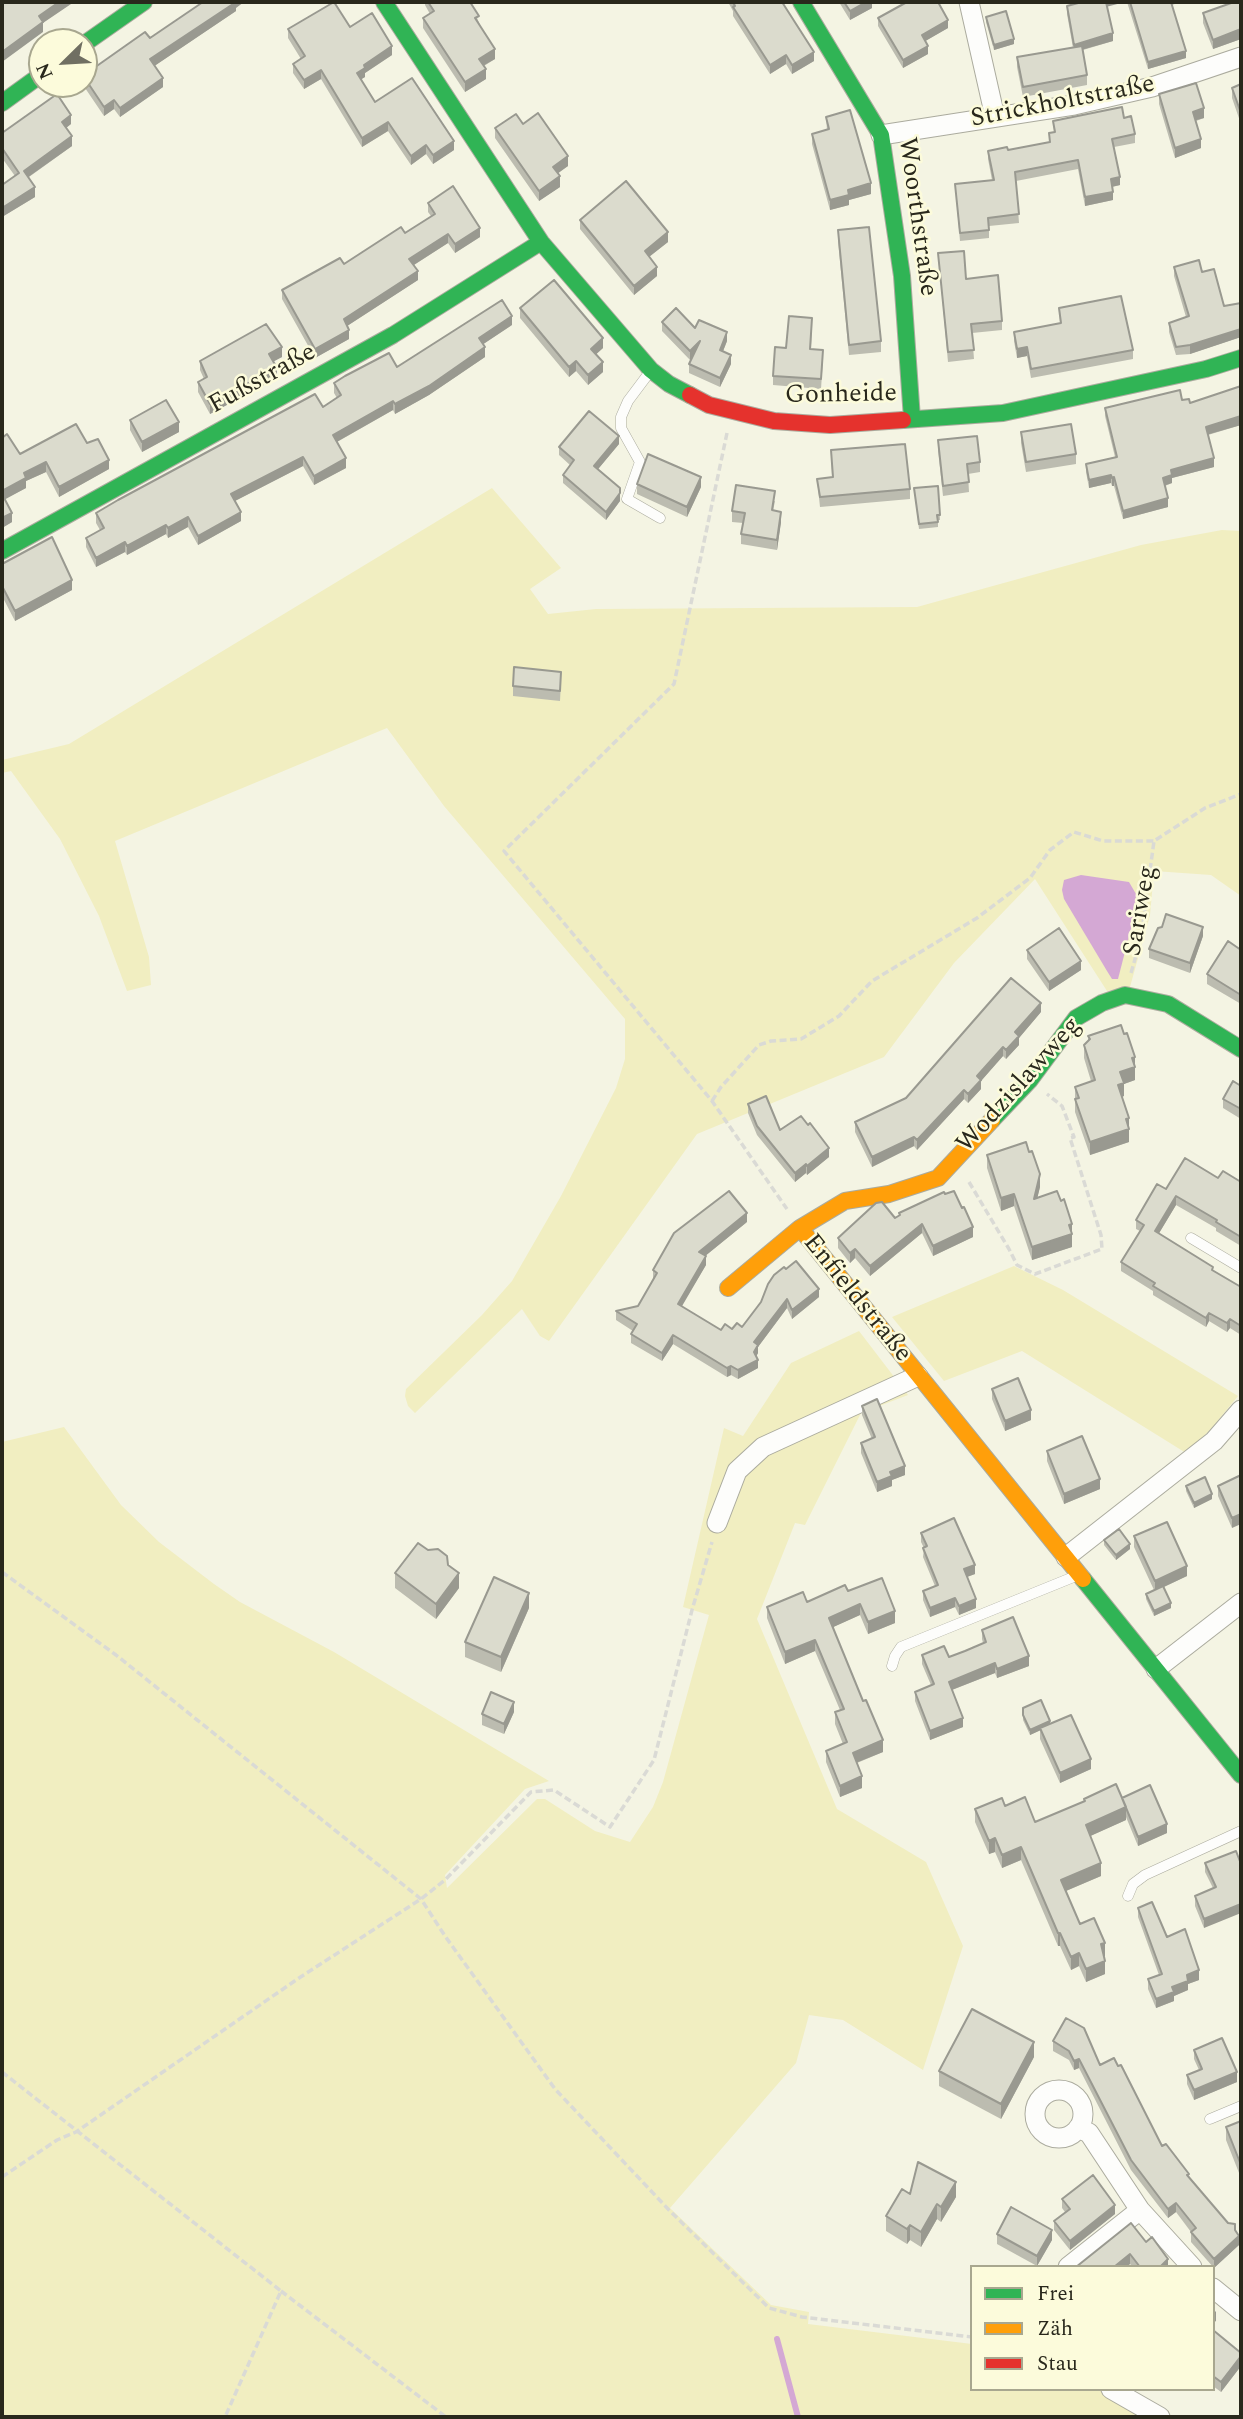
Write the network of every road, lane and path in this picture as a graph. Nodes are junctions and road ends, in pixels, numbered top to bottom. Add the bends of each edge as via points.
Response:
1 (144, 2) edge
2 (384, 2) edge
3 (801, 2) edge
4 (969, 2) edge
5 (98, 34) edge
6 (1241, 57) edge
7 (28, 84) edge
8 (2, 103) edge
9 (995, 117) junction
10 (881, 135) junction
11 (541, 242) junction
12 (1241, 358) edge
13 (651, 370) junction
14 (731, 411) junction
15 (912, 419) junction
16 (660, 518) dead end
17 (2, 551) edge
18 (1241, 794) edge
19 (1154, 841) junction
20 (1125, 995) junction
21 (1241, 1049) edge
22 (1030, 1080) junction
23 (712, 1101) junction
24 (955, 1159) junction
25 (800, 1228) junction
26 (1191, 1238) dead end
27 (1241, 1268) edge
28 (728, 1288) dead end
29 (918, 1376) junction
30 (1241, 1410) edge
31 (717, 1523) joint
32 (1066, 1557) junction
33 (2, 1572) edge
34 (1080, 1574) junction
35 (1241, 1603) edge
36 (892, 1666) dead end
37 (1156, 1669) junction
38 (1241, 1775) edge
39 (1241, 1831) edge
40 (1128, 1896) dead end
41 (421, 1899) junction
42 (2, 2072) edge
43 (1241, 2106) edge
44 (1210, 2119) dead end
45 (1078, 2128) dead end
46 (76, 2132) junction
47 (2, 2177) edge
48 (1140, 2210) junction
49 (1071, 2265) edge
50 (1190, 2265) edge
51 (1215, 2290) edge
52 (281, 2291) junction
53 (1241, 2311) edge
54 (970, 2337) edge
55 (1114, 2391) edge
56 (225, 2417) edge
57 (446, 2417) edge
58 (1160, 2417) edge

1 - 5 street
2 - 11 street, Gonheide
3 - 10 street, Woorthstraße
4 - 9 street
6 - 9 street, Strickholtstraße via 1152,87
7 - 8 street
9 - 10 street, Strickholtstraße
10 - 15 street, Woorthstraße via 902,276
11 - 13 street, Gonheide
11 - 17 street, Fußstraße via 393,335
12 - 15 street, Gonheide via 1003,413
13 - 14 street, Gonheide via 688,395
13 - 16 lane via 628,401 621,428 640,462 627,499
14 - 15 street, Gonheide via 774,421 830,425
14 - 23 path via 674,684 504,851
18 - 19 path, Sariweg via 1205,808
19 - 20 path, Sariweg via 1141,938
19 - 23 path via 1103,841 1074,832 1049,850 1030,878 977,918 872,981 839,1016 802,1039 759,1045
20 - 21 street via 1168,1004
20 - 22 street, Wodzislawweg via 1076,1018
22 - 24 street, Wodzislawweg
22 - 24 path via 1062,1106 1102,1249 1035,1274 1017,1265
23 - 25 path
24 - 25 street, Wodzislawweg via 938,1178 889,1194 845,1201
25 - 28 street, Enfieldstraße
25 - 29 street, Enfieldstraße
26 - 27 lane
29 - 31 street, Enfieldstraße via 763,1447 737,1471
29 - 32 street, Enfieldstraße
30 - 32 street via 1214,1441
31 - 41 path via 654,1760 610,1827 554,1790 531,1792 446,1880
32 - 34 street, Enfieldstraße
33 - 41 path via 116,1655
34 - 36 lane via 901,1647
34 - 37 street, Enfieldstraße
35 - 37 street
37 - 38 street, Enfieldstraße
39 - 40 lane via 1145,1875 1133,1884
41 - 46 path
41 - 54 path via 555,2089 769,2308 802,2317
42 - 46 path
43 - 44 lane
45 - 48 street via 1089,2133
46 - 47 path
46 - 52 path
48 - 49 street
48 - 50 street
51 - 53 street
52 - 56 path
52 - 57 path
55 - 58 street

